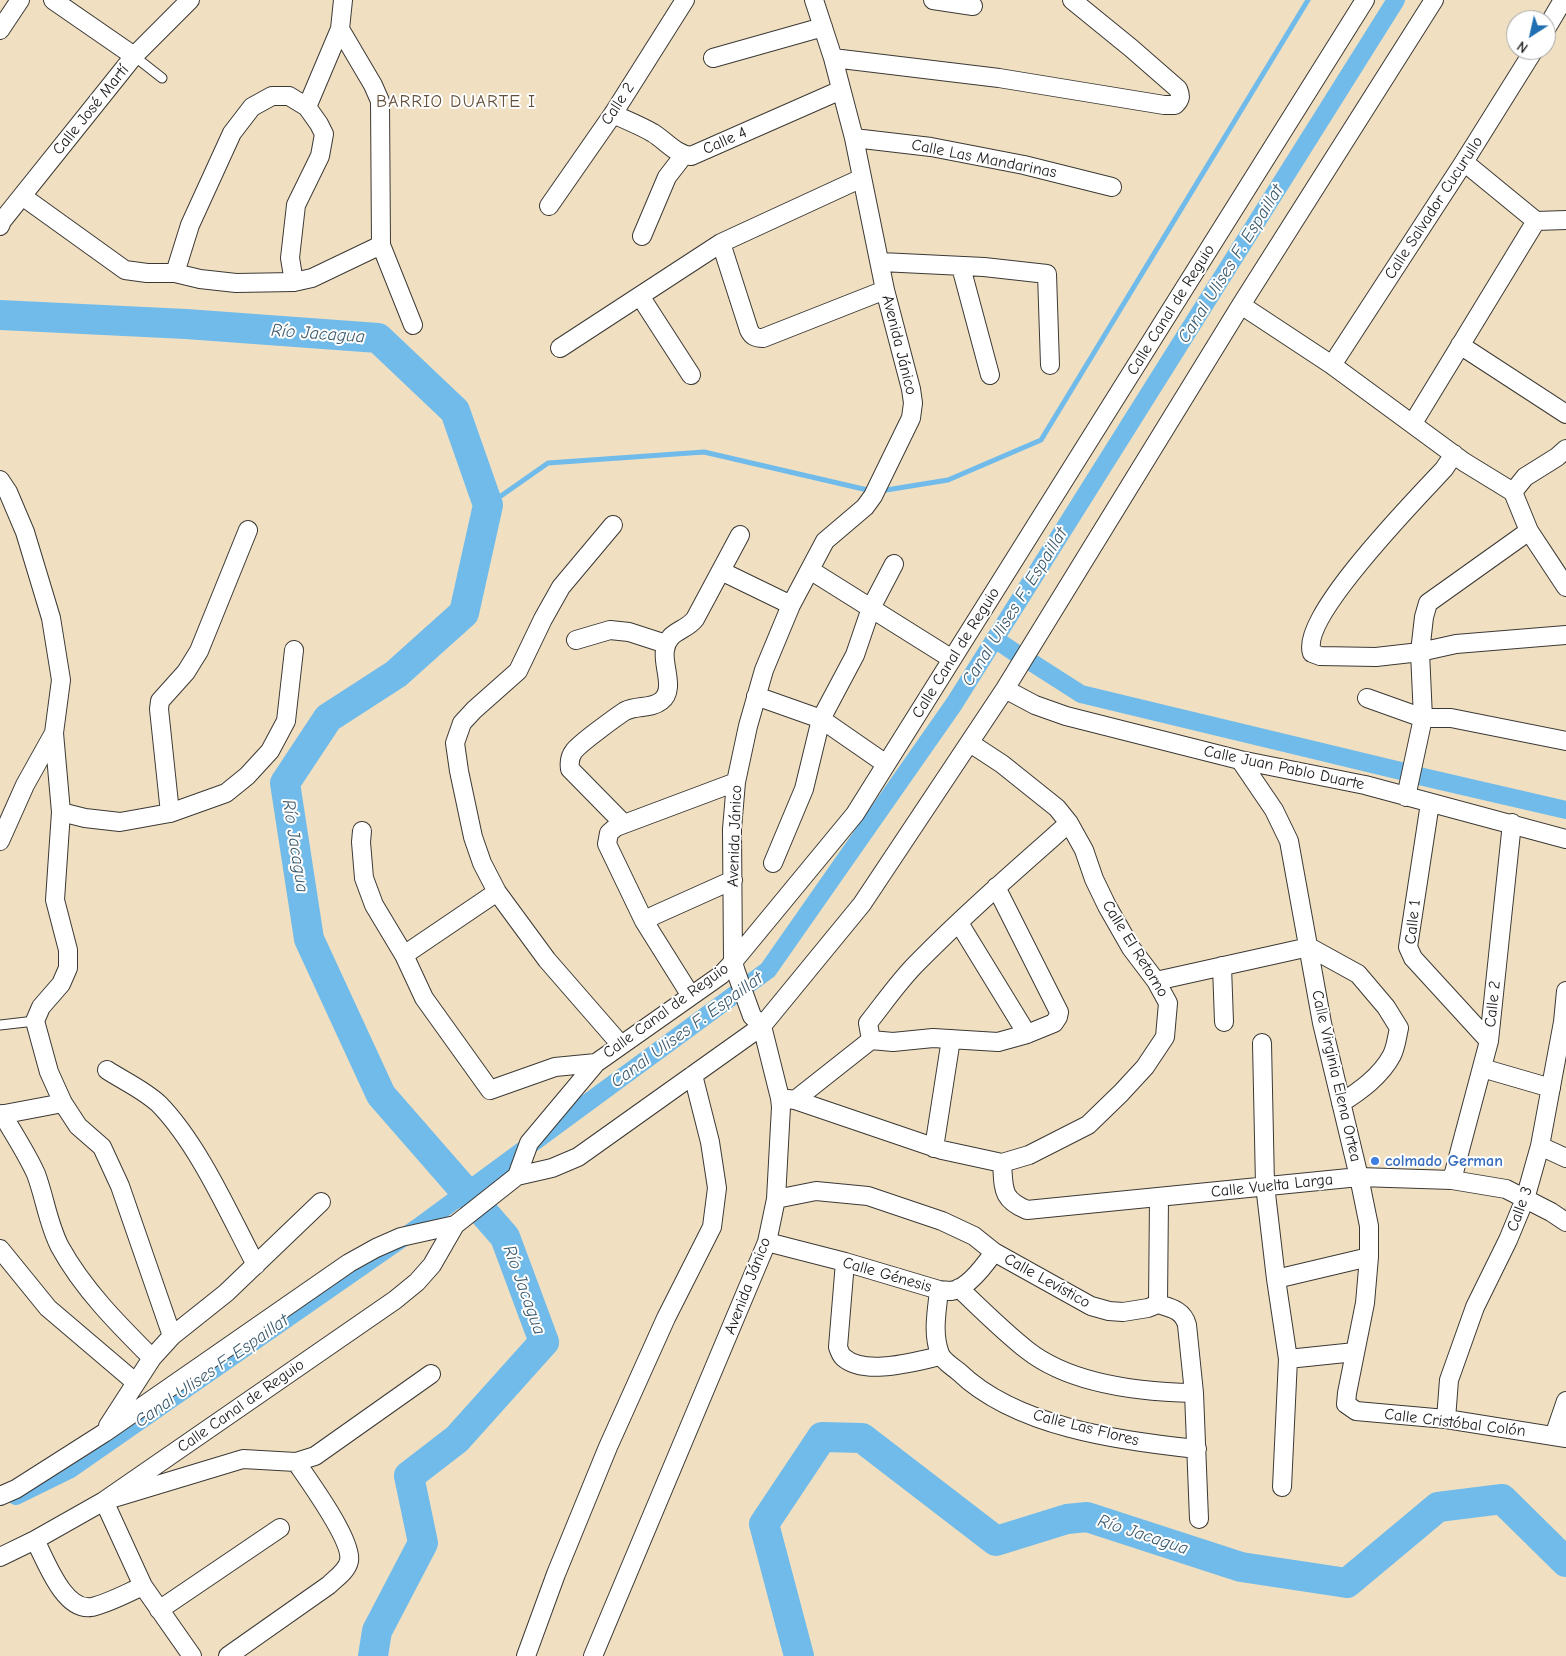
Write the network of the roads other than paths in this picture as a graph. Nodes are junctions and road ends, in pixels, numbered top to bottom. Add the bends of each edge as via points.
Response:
1 (20, 0) edge
2 (53, 0) edge
3 (190, 0) edge
4 (343, 0) edge
5 (685, 0) edge
6 (814, 0) edge
7 (933, 0) edge
8 (1072, 0) edge
9 (1365, 0) edge
10 (1434, 0) edge
11 (1563, 0) edge
12 (973, 6) dead end
13 (1556, 12) edge
14 (823, 27) junction
15 (340, 29) junction
16 (0, 30) edge
17 (134, 56) junction
18 (713, 58) dead end
19 (833, 58) junction
20 (1528, 60) edge
21 (162, 78) dead end
22 (841, 90) junction
23 (307, 107) junction
24 (613, 114) junction
25 (854, 138) junction
26 (684, 155) junction
27 (1464, 162) junction
28 (862, 178) junction
29 (1112, 186) dead end
30 (22, 196) junction
31 (549, 206) dead end
32 (1566, 220) edge
33 (1536, 221) junction
34 (0, 226) edge
35 (642, 236) dead end
36 (721, 243) junction
37 (381, 245) junction
38 (881, 262) junction
39 (962, 267) junction
40 (175, 273) junction
41 (294, 282) junction
42 (885, 290) junction
43 (640, 296) junction
44 (1241, 305) junction
45 (413, 325) dead end
46 (1460, 345) junction
47 (560, 348) dead end
48 (1050, 365) dead end
49 (1332, 365) junction
50 (691, 375) dead end
51 (990, 375) dead end
52 (1566, 414) edge
53 (1413, 424) junction
54 (1454, 454) junction
55 (1563, 456) edge
56 (0, 480) edge
57 (1513, 492) junction
58 (613, 526) dead end
59 (248, 530) dead end
60 (1529, 531) junction
61 (740, 535) dead end
62 (894, 564) dead end
63 (810, 570) junction
64 (720, 571) junction
65 (1566, 587) edge
66 (791, 605) junction
67 (871, 608) junction
68 (1566, 635) edge
69 (576, 640) dead end
70 (666, 644) junction
71 (294, 650) dead end
72 (1420, 652) junction
73 (952, 659) junction
74 (1005, 689) junction
75 (756, 696) junction
76 (1367, 698) dead end
77 (1422, 718) junction
78 (821, 719) junction
79 (54, 733) junction
80 (1566, 741) edge
81 (970, 743) junction
82 (1240, 760) junction
83 (886, 764) junction
84 (736, 782) junction
85 (1406, 797) junction
86 (1430, 803) junction
87 (61, 812) junction
88 (170, 813) junction
89 (1069, 823) junction
90 (1512, 823) junction
91 (624, 824) junction
92 (362, 831) dead end
93 (1566, 839) edge
94 (0, 841) edge
95 (773, 863) dead end
96 (733, 880) junction
97 (996, 887) junction
98 (498, 892) junction
99 (644, 921) junction
100 (959, 923) junction
101 (1308, 948) junction
102 (404, 955) junction
103 (1222, 966) junction
104 (735, 967) junction
105 (1156, 981) junction
106 (1566, 991) edge
107 (691, 996) junction
108 (35, 1021) junction
109 (757, 1021) junction
110 (1224, 1022) dead end
111 (1565, 1022) edge
112 (0, 1025) edge
113 (1027, 1034) junction
114 (952, 1039) junction
115 (871, 1040) junction
116 (1489, 1041) junction
117 (1262, 1043) dead end
118 (621, 1045) junction
119 (596, 1063) junction
120 (1482, 1068) junction
121 (107, 1070) dead end
122 (693, 1075) junction
123 (1552, 1088) junction
124 (788, 1099) junction
125 (63, 1103) junction
126 (1341, 1103) junction
127 (1, 1115) edge
128 (1540, 1146) junction
129 (934, 1148) junction
130 (1566, 1158) edge
131 (1002, 1163) junction
132 (517, 1176) junction
133 (1359, 1177) junction
134 (1452, 1180) junction
135 (1265, 1185) junction
136 (1159, 1198) junction
137 (776, 1199) junction
138 (1525, 1199) junction
139 (322, 1202) dead end
140 (1566, 1222) edge
141 (455, 1225) junction
142 (767, 1242) junction
143 (0, 1249) edge
144 (994, 1252) junction
145 (1369, 1257) junction
146 (845, 1262) junction
147 (256, 1265) junction
148 (1276, 1279) junction
149 (959, 1288) junction
150 (939, 1290) junction
151 (1158, 1304) junction
152 (172, 1336) junction
153 (1355, 1352) junction
154 (941, 1356) junction
155 (152, 1358) junction
156 (1288, 1359) junction
157 (432, 1374) dead end
158 (135, 1382) junction
159 (1194, 1392) junction
160 (1566, 1401) edge
161 (1346, 1404) joint
162 (1446, 1419) junction
163 (104, 1433) junction
164 (1560, 1437) edge
165 (1197, 1449) junction
166 (296, 1462) junction
167 (1282, 1487) dead end
168 (0, 1496) edge
169 (104, 1501) junction
170 (1199, 1519) dead end
171 (280, 1528) dead end
172 (35, 1540) junction
173 (0, 1557) edge
174 (143, 1586) junction
175 (159, 1610) junction
176 (192, 1656) edge
177 (228, 1656) edge
178 (526, 1656) edge
179 (593, 1656) edge

1 - 16 street
2 - 17 street
3 - 17 street, Calle José Martí
4 - 15 street
5 - 24 street, Calle 2
6 - 14 street, Avenida Jánico
7 - 12 street
8 - 19 street via 1178,89 1180,99 1176,105 999,78
9 - 73 street, Calle Canal de Reguio
10 - 44 street
11 - 13 street
14 - 18 street
14 - 19 street, Avenida Jánico
15 - 23 street
15 - 37 street via 380,101
17 - 21 lane
17 - 30 street, Calle José Martí
19 - 22 street, Avenida Jánico
20 - 27 street, Calle Salvador Cucurullo
22 - 25 street, Avenida Jánico
22 - 26 street, Calle 4 via 698,154
23 - 40 street via 289,96 272,96 252,107 232,133 190,225
23 - 41 street via 324,134 320,156 296,205 290,258
24 - 26 street, Calle 4 via 655,134
24 - 31 street, Calle 2
25 - 28 street, Avenida Jánico
25 - 29 street, Calle Las Mandarinas via 931,147
26 - 35 street via 667,177
27 - 33 street
27 - 49 street, Calle Salvador Cucurullo
28 - 36 street
28 - 38 street, Avenida Jánico
30 - 34 street, Calle José Martí
30 - 40 street via 125,270
32 - 33 street
33 - 46 street
36 - 42 street via 749,330 756,338
36 - 43 street
37 - 41 street via 312,278
37 - 45 street
38 - 39 street
38 - 42 street, Avenida Jánico
39 - 48 street via 1047,274
39 - 51 street
40 - 41 street via 236,283
42 - 63 street, Avenida Jánico via 912,389 911,418 865,507 825,541
43 - 47 street
43 - 50 street
44 - 49 street
44 - 74 street
46 - 52 street
46 - 53 street
49 - 53 street
53 - 54 street
54 - 57 street
54 - 72 street via 1439,475 1354,568 1318,623 1310,648 1320,656 1376,657
55 - 57 street via 1525,477
56 - 79 street via 25,532 51,618 61,680
57 - 60 street
58 - 98 street via 561,587 518,671 462,723 455,743 473,837 482,863
59 - 88 street via 199,651 186,672 160,701
60 - 65 street
60 - 72 street via 1428,603
61 - 64 street
62 - 67 street
63 - 66 street, Avenida Jánico
63 - 67 street
64 - 66 street
64 - 70 street via 690,626 671,636
66 - 75 street, Avenida Jánico
67 - 73 street
67 - 78 street via 855,655
68 - 72 street via 1456,644
69 - 70 street via 610,630 629,632
70 - 91 street via 668,688 664,699 655,706 627,710 578,746 569,763 570,769
71 - 88 street via 286,721 270,752 226,793
72 - 77 street
73 - 83 street, Calle Canal de Reguio
74 - 81 street
74 - 82 street, Calle Juan Pablo Duarte via 1066,716
75 - 78 street
75 - 84 street, Avenida Jánico
76 - 77 street
77 - 80 street via 1451,718
77 - 85 street
78 - 83 street
78 - 95 street via 804,789
79 - 87 street
79 - 94 street via 25,785
81 - 89 street, Calle El Retorno via 1057,808
81 - 109 street via 862,904
82 - 85 street, Calle Juan Pablo Duarte via 1365,785
82 - 101 street, Calle Virginia Elena Ortea via 1274,810 1288,841
83 - 104 street, Calle Canal de Reguio via 855,814
84 - 91 street
84 - 96 street, Avenida Jánico via 732,829
85 - 86 street, Calle Juan Pablo Duarte
86 - 90 street, Calle Juan Pablo Duarte
86 - 116 street, Calle 1 via 1408,947 1412,958
87 - 88 street via 120,822
87 - 108 street via 55,900 68,950 68,968 61,984 41,1007
89 - 97 street
89 - 105 street, Calle El Retorno via 1107,906 1131,948
90 - 93 street, Calle Juan Pablo Duarte
90 - 116 street, Calle 2
91 - 99 street via 609,833 607,844
92 - 102 street via 364,878 374,905
96 - 99 street
96 - 104 street, Avenida Jánico
97 - 100 street
97 - 113 street via 1059,1012 1054,1023
98 - 102 street
98 - 118 street via 547,960
99 - 107 street
100 - 113 street
100 - 115 street via 915,964 868,1023
101 - 103 street
101 - 126 street, Calle Virginia Elena Ortea
101 - 126 street via 1358,974 1399,1028 1392,1055 1380,1071 1365,1088
102 - 119 street via 424,998 490,1090 555,1067
103 - 105 street
103 - 110 street
104 - 107 street, Calle Canal de Reguio
104 - 109 street, Avenida Jánico
105 - 131 street, Calle El Retorno via 1168,1003 1165,1037 1145,1067 1088,1125 1046,1147
106 - 111 street, Calle 3
107 - 118 street, Calle Canal de Reguio
108 - 112 lane
108 - 125 street via 49,1072
109 - 122 street
109 - 124 street, Avenida Jánico
111 - 123 street, Calle 3
113 - 114 street via 998,1042
114 - 115 street
114 - 129 street
115 - 124 street
116 - 120 street, Calle 2
117 - 135 street
118 - 119 street, Calle Canal de Reguio
119 - 132 street, Calle Canal de Reguio via 529,1143
120 - 123 street
120 - 134 street, Calle 2
121 - 147 street via 149,1095 186,1138
122 - 132 street via 578,1157 552,1168
122 - 178 street via 710,1142 717,1188 712,1227 666,1318 608,1447
123 - 128 street, Calle 3
124 - 129 street
124 - 137 street, Avenida Jánico via 781,1107
125 - 127 street
125 - 152 street via 78,1126 102,1147 117,1178
126 - 133 street, Calle Virginia Elena Ortea
127 - 155 street via 36,1174 52,1228 72,1266 107,1312
128 - 130 street
128 - 138 street, Calle 3
129 - 131 street
131 - 136 street, Calle Vuelta Larga via 1004,1192 1013,1204 1027,1210
132 - 141 street, Calle Canal de Reguio
133 - 134 street, Calle Vuelta Larga
133 - 135 street, Calle Vuelta Larga
133 - 145 street, Calle Virginia Elena Ortea via 1369,1226
134 - 138 street, Calle Vuelta Larga via 1506,1190
135 - 136 street, Calle Vuelta Larga
135 - 148 street
136 - 151 street
137 - 142 street, Avenida Jánico
137 - 144 street, Calle Levístico via 816,1191 868,1196 942,1221 974,1236
138 - 140 street, Calle Vuelta Larga
138 - 162 street, Calle 3 via 1475,1307 1449,1380
139 - 147 street
141 - 163 street, Calle Canal de Reguio via 401,1238 349,1263
141 - 169 street, Calle Canal de Reguio via 432,1265 395,1300
142 - 146 street, Calle Génesis
142 - 179 street, Avenida Jánico
143 - 158 street via 48,1308
144 - 149 street via 985,1265
144 - 151 street, Calle Levístico via 1091,1306 1123,1312
145 - 148 street
145 - 153 street, Calle Virginia Elena Ortea via 1365,1303
146 - 150 street, Calle Génesis
146 - 154 street via 838,1347 842,1357 871,1368
147 - 152 street
148 - 156 street
149 - 150 street, Calle Génesis
149 - 159 street via 1028,1351 1056,1367 1089,1379 1133,1388
150 - 154 street via 935,1335
151 - 159 street via 1180,1312 1186,1320
152 - 155 street
153 - 156 street
153 - 161 street, Calle Virginia Elena Ortea
154 - 165 street, Calle Las Flores via 972,1386 1006,1406 1066,1427 1139,1443
155 - 158 street
156 - 167 street
157 - 166 street via 315,1456
158 - 163 street
159 - 165 street
160 - 164 street
161 - 162 street, Calle Cristóbal Colón via 1356,1411
162 - 164 street, Calle Cristóbal Colón
163 - 168 street, Calle Canal de Reguio
165 - 170 street
166 - 169 street via 243,1459
166 - 177 street via 341,1532 348,1548 349,1562 329,1585
169 - 172 street, Calle Canal de Reguio
169 - 174 street
171 - 175 street
172 - 173 street, Calle Canal de Reguio
172 - 174 street via 65,1595 74,1604 94,1606
174 - 175 street
175 - 176 street

